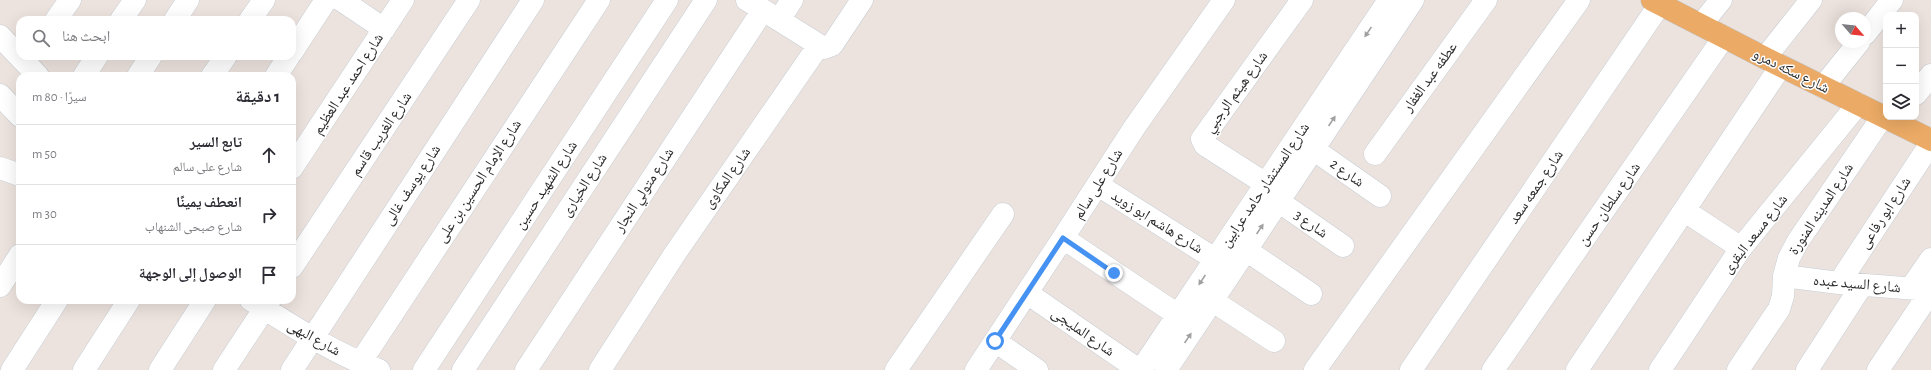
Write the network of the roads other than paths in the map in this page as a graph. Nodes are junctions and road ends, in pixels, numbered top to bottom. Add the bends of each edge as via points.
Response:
1 (70, 0) edge
2 (135, 0) edge
3 (188, 0) edge
4 (264, 0) edge
5 (326, 0) edge
6 (341, 0) edge
7 (403, 0) edge
8 (469, 0) edge
9 (533, 0) edge
10 (599, 0) edge
11 (667, 0) edge
12 (706, 0) edge
13 (792, 0) edge
14 (862, 0) edge
15 (1224, 0) edge
16 (1302, 0) edge
17 (1389, 0) edge
18 (1413, 0) edge
19 (1486, 0) edge
20 (1579, 0) edge
21 (1721, 0) edge
22 (1811, 0) edge
23 (1892, 0) edge
24 (1656, 2) edge
25 (763, 10) edge
26 (59, 16) edge
27 (125, 16) edge
28 (178, 16) edge
29 (253, 16) edge
30 (1701, 25) junction
31 (1871, 26) edge
32 (384, 29) junction
33 (0, 36) edge
34 (1724, 37) junction
35 (819, 45) junction
36 (296, 46) edge
37 (1853, 48) edge
38 (16, 50) edge
39 (95, 60) edge
40 (148, 60) edge
41 (223, 60) edge
42 (286, 60) edge
43 (1773, 62) junction
44 (87, 72) edge
45 (141, 72) edge
46 (215, 72) edge
47 (279, 72) edge
48 (1931, 75) edge
49 (1823, 87) junction
50 (1919, 90) edge
51 (0, 95) edge
52 (1858, 104) junction
53 (16, 112) edge
54 (1883, 114) edge
55 (1890, 120) edge
56 (1896, 120) edge
57 (1931, 140) edge
58 (1931, 143) edge
59 (1313, 150) junction
60 (1375, 154) dead end
61 (296, 162) edge
62 (1098, 185) junction
63 (1272, 193) junction
64 (1380, 196) dead end
65 (1685, 211) junction
66 (1003, 214) dead end
67 (1063, 238) junction
68 (1343, 246) dead end
69 (1742, 248) junction
70 (1246, 250) junction
71 (1215, 259) junction
72 (1931, 259) edge
73 (296, 261) edge
74 (16, 262) edge
75 (1784, 276) junction
76 (1839, 283) junction
77 (1862, 285) junction
78 (0, 286) edge
79 (1924, 290) edge
80 (1027, 293) junction
81 (1311, 294) dead end
82 (1212, 300) junction
83 (54, 304) edge
84 (126, 304) edge
85 (202, 304) edge
86 (261, 304) edge
87 (263, 304) edge
88 (1178, 315) junction
89 (312, 338) junction
90 (995, 341) junction
91 (1274, 341) dead end
92 (365, 367) edge
93 (12, 370) edge
94 (84, 370) edge
95 (160, 370) edge
96 (224, 370) edge
97 (292, 370) edge
98 (424, 370) edge
99 (463, 370) edge
100 (526, 370) edge
101 (600, 370) edge
102 (896, 370) edge
103 (976, 370) edge
104 (1037, 370) edge
105 (1140, 370) edge
106 (1167, 370) edge
107 (1315, 370) edge
108 (1411, 370) edge
109 (1493, 370) edge
110 (1577, 370) edge
111 (1660, 370) edge
112 (1738, 370) edge
113 (1807, 370) edge
114 (1878, 370) edge

1 - 26 street
2 - 27 street
3 - 28 street
4 - 29 street
5 - 36 street
6 - 32 street
7 - 32 street, شارع احمد عبد العظيم
8 - 73 street, شارع الغريب قاسم
9 - 89 street, شارع يوسف غالى
10 - 92 street, شارع الإمام الحسين بن على
11 - 98 street, شارع الشهيد حسين
12 - 99 street, شارع الخيارى
13 - 25 street, شارع متولي النجار
14 - 35 street via 832,45 824,48
15 - 62 street, شارع على سالم via 1134,128
16 - 63 street, شارع هيثم الرجبي via 1202,139 1204,145
17 -> 63 street, شارع المستشار حامد عرابين
59 -> 18 street, شارع المستشار حامد عرابين
19 - 60 street, عطفه عبد الغفار
20 - 107 street
21 - 30 street
22 - 43 street
23 - 31 street
24 - 30 main road, شارع سكه دمرو
24 - 108 street, شارع جمعه سعد
25 - 35 street
25 - 100 street, شارع متولي النجار
30 - 34 main road, شارع سكه دمرو
32 - 61 street, شارع احمد عبد العظيم
33 - 38 street
34 - 43 main road, شارع سكه دمرو
34 - 109 street, شارع سلطان حسن
35 - 101 street, شارع المكاوى via 674,255
37 - 49 street
39 - 44 street
40 - 45 street
41 - 46 street
42 - 47 street
43 - 49 main road, شارع سكه دمرو
43 - 65 street
48 - 50 street
49 - 52 main road, شارع سكه دمرو
51 - 53 street
52 - 54 main road, شارع سكه دمرو
52 - 69 street, شارع مسعد البقرى
55 - 75 street, شارع المدينه المنورة via 1798,241 1789,258
56 - 57 main road, شارع سكه دمرو
58 - 76 street, شارع ابو رفاعى
59 - 63 street, شارع المستشار حامد عرابين
59 - 64 street, شارع 2
62 - 67 street, شارع على سالم
62 - 71 street, شارع هاشم ابو زويد
63 - 68 street, شارع 3
70 -> 63 street, شارع المستشار حامد عرابين
63 - 71 street, شارع المستشار حامد عرابين
65 - 69 street
65 - 110 street
66 - 102 street
67 - 80 street, شارع على سالم
67 - 88 street
69 - 111 street, شارع مسعد البقرى
70 - 81 street
70 - 82 street, شارع المستشار حامد عرابين
71 -> 88 street, شارع المستشار حامد عرابين
72 - 79 street
74 - 78 street
75 - 76 street, شارع السيد عبده
75 - 112 street, شارع المدينه المنورة via 1783,296 1779,309
76 - 77 street, شارع السيد عبده
77 - 79 street, شارع السيد عبده
77 - 113 street
79 - 114 street
80 - 90 street, شارع على سالم
80 - 105 street, شارع المليجى
82 - 91 street
106 -> 82 street, شارع المستشار حامد عرابين
83 - 93 street
84 - 94 street
85 - 95 street
86 - 96 street
87 - 89 street, شارع البهى
88 - 105 street, شارع المستشار حامد عرابين
89 - 92 street, شارع البهى
89 - 97 street, شارع يوسف غالى
90 - 103 street, شارع على سالم
90 - 104 street

